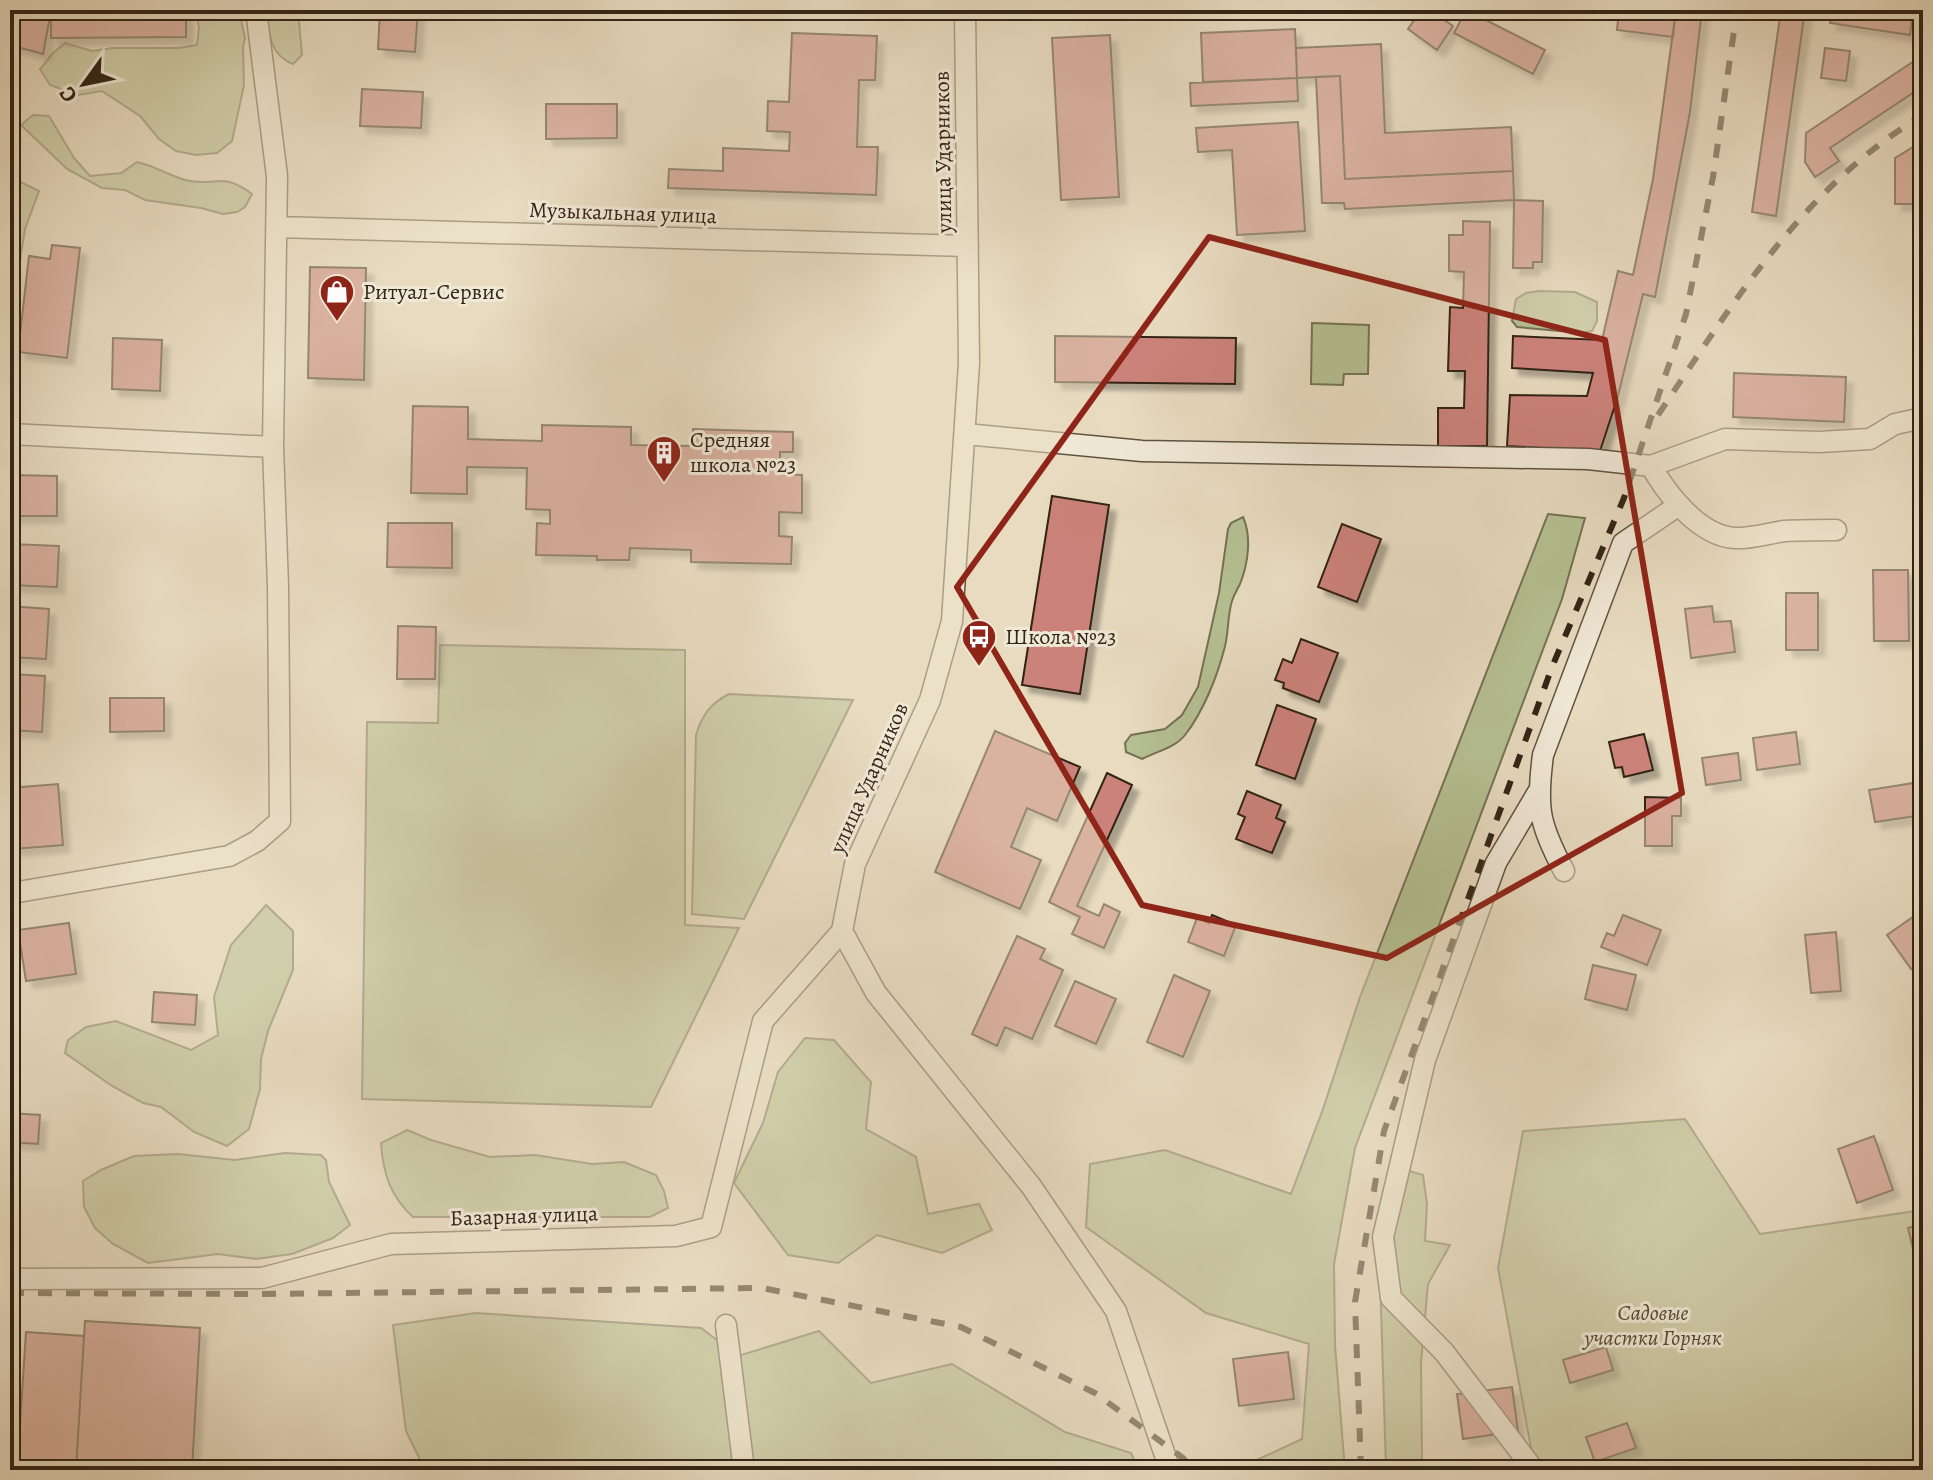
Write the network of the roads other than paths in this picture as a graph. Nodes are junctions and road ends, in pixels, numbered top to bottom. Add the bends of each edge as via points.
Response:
1 (256, 10) edge
2 (965, 10) edge
3 (277, 227) junction
4 (968, 246) junction
5 (1923, 418) edge
6 (10, 434) edge
7 (966, 434) junction
8 (273, 447) junction
9 (1651, 466) junction
10 (1679, 505) junction
11 (1836, 530) dead end
12 (1538, 792) junction
13 (1564, 871) dead end
14 (10, 891) edge
15 (842, 931) junction
16 (10, 1279) edge
17 (726, 1325) dead end
18 (744, 1470) edge
19 (1170, 1470) edge
20 (1534, 1470) edge

1 - 3 street via 277,176
2 - 4 street, улица Ударников
3 - 4 street, Музыкальная улица
3 - 8 street
4 - 7 street, улица Ударников
5 - 9 street via 1895,424 1870,439 1725,439
6 - 8 street
7 - 9 street via 1142,451 1588,459
7 - 15 street, улица Ударников via 952,621 930,700 855,864
8 - 14 street via 280,821 229,856
9 - 10 street
10 - 11 street via 1698,524 1733,538
10 - 12 street via 1623,543 1543,755
12 - 13 street via 1544,833
12 - 20 street via 1496,863 1425,1060 1383,1237 1391,1298 1444,1352
15 - 16 street, Базарная улица via 763,1021 711,1227 676,1236 391,1244 262,1278
15 - 19 street via 876,993 1031,1186 1116,1311
17 - 18 street

